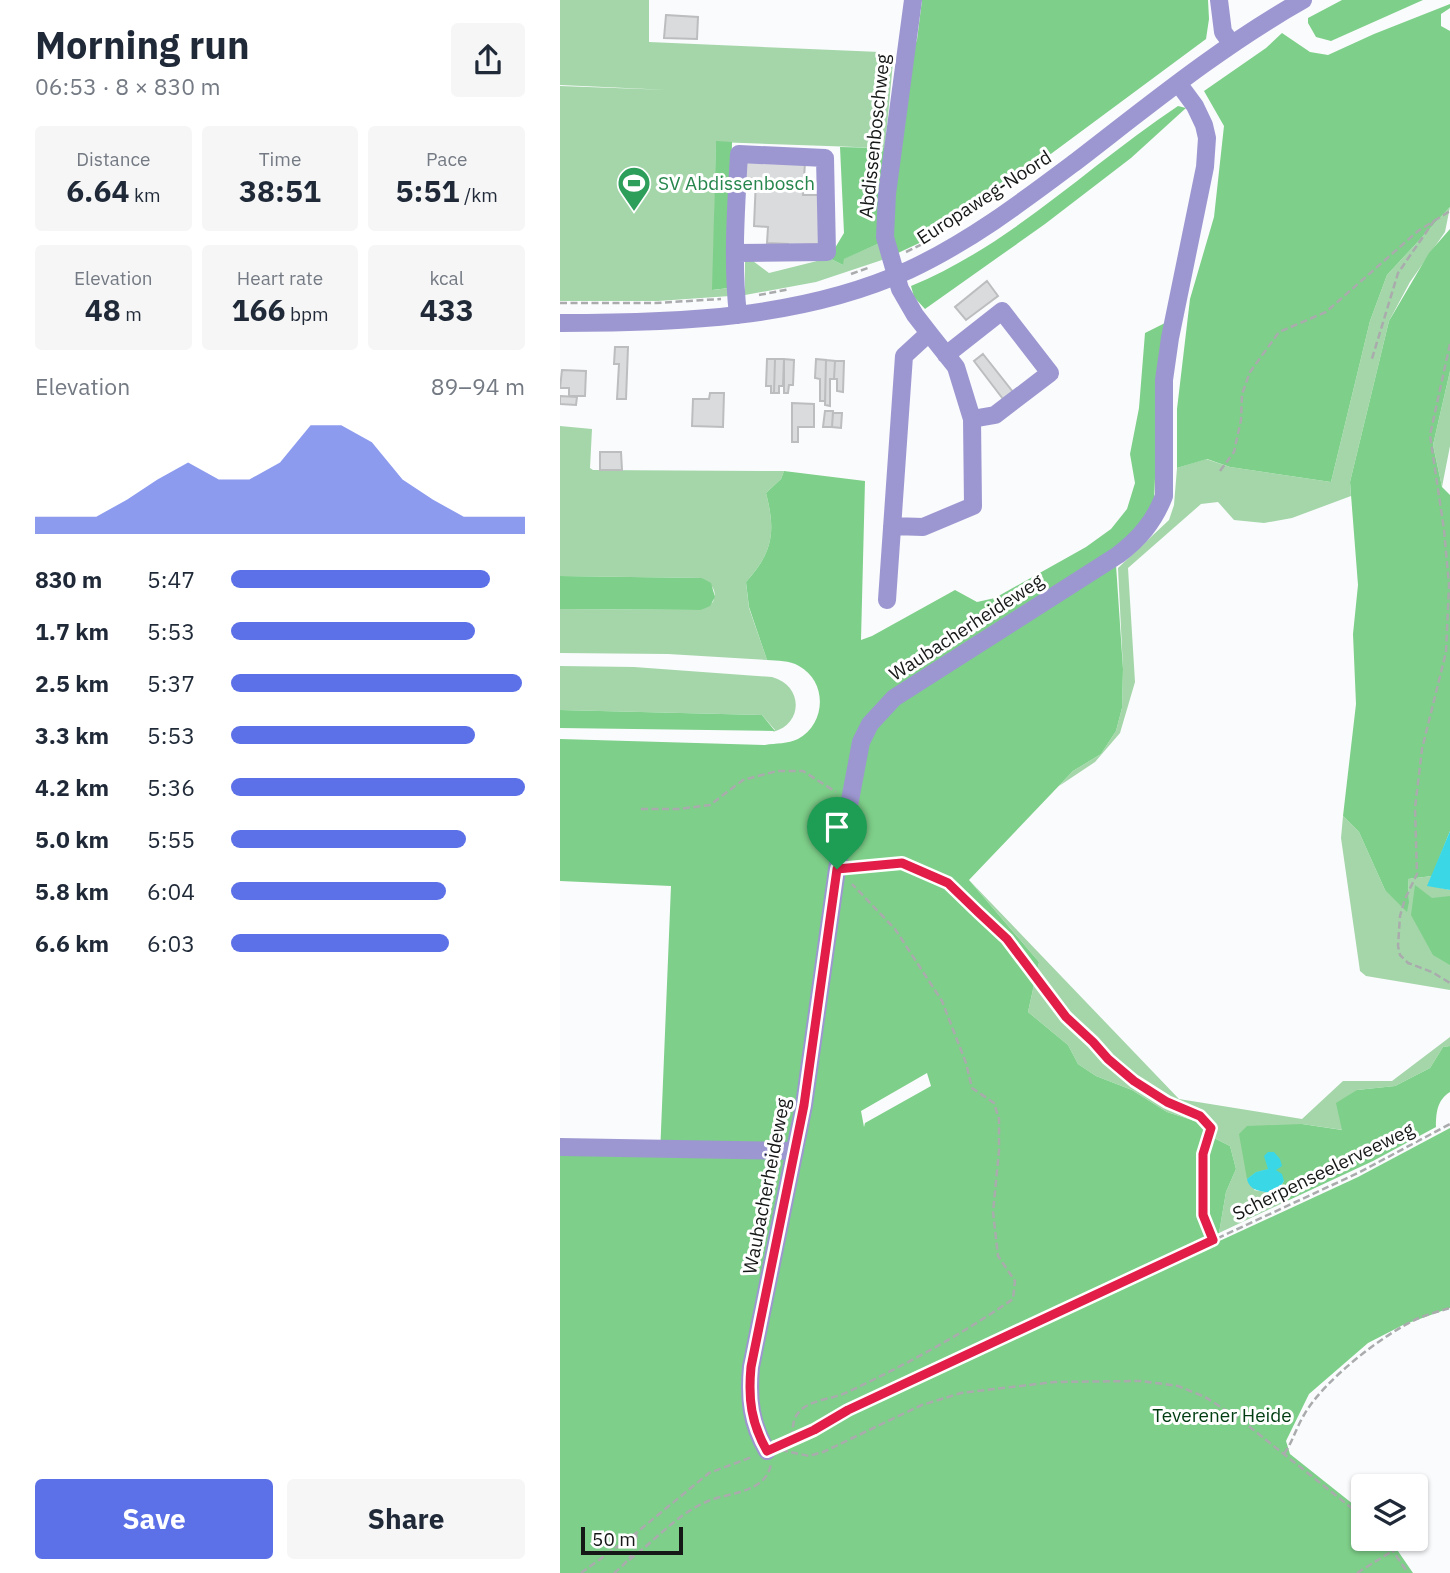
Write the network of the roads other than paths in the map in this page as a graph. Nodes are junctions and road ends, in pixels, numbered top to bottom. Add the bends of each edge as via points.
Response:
1 (913, 0) edge
2 (1219, 0) edge
3 (1303, 0) edge
4 (1232, 44) junction
5 (1178, 83) junction
6 (736, 253) junction
7 (897, 274) junction
8 (737, 307) junction
9 (560, 323) edge
10 (929, 333) junction
11 (946, 355) junction
12 (972, 419) junction
13 (892, 526) junction
14 (887, 600) dead end
15 (560, 1147) edge
16 (795, 1151) junction
17 (767, 1451) road end

1 - 7 street, Abdissenboschweg via 887,194 885,237
2 - 4 street via 1223,32
3 - 4 street, Europaweg-Noord
4 - 5 street, Europaweg-Noord
5 - 7 street, Europaweg-Noord via 1021,203 955,245
5 - 16 street, Waubacherheideweg via 1195,106 1207,138 1164,380 1164,496 1142,534 1118,555 894,698 870,724 861,742 837,869
6 - 6 street via 739,154 825,158 827,251
6 - 8 street
7 - 8 street, Europaweg-Noord via 824,299
7 - 10 street, Abdissenboschweg via 915,315
8 - 9 street, Europaweg-Noord via 688,319
10 - 11 street, Abdissenboschweg
10 - 13 street via 904,356
11 - 12 street, Abdissenboschweg via 956,367
11 - 12 street via 1002,311 1050,373 995,415
12 - 13 street, Abdissenboschweg via 973,506 923,527
13 - 14 street
15 - 16 street
16 - 17 street, Waubacherheideweg via 749,1388 753,1423

